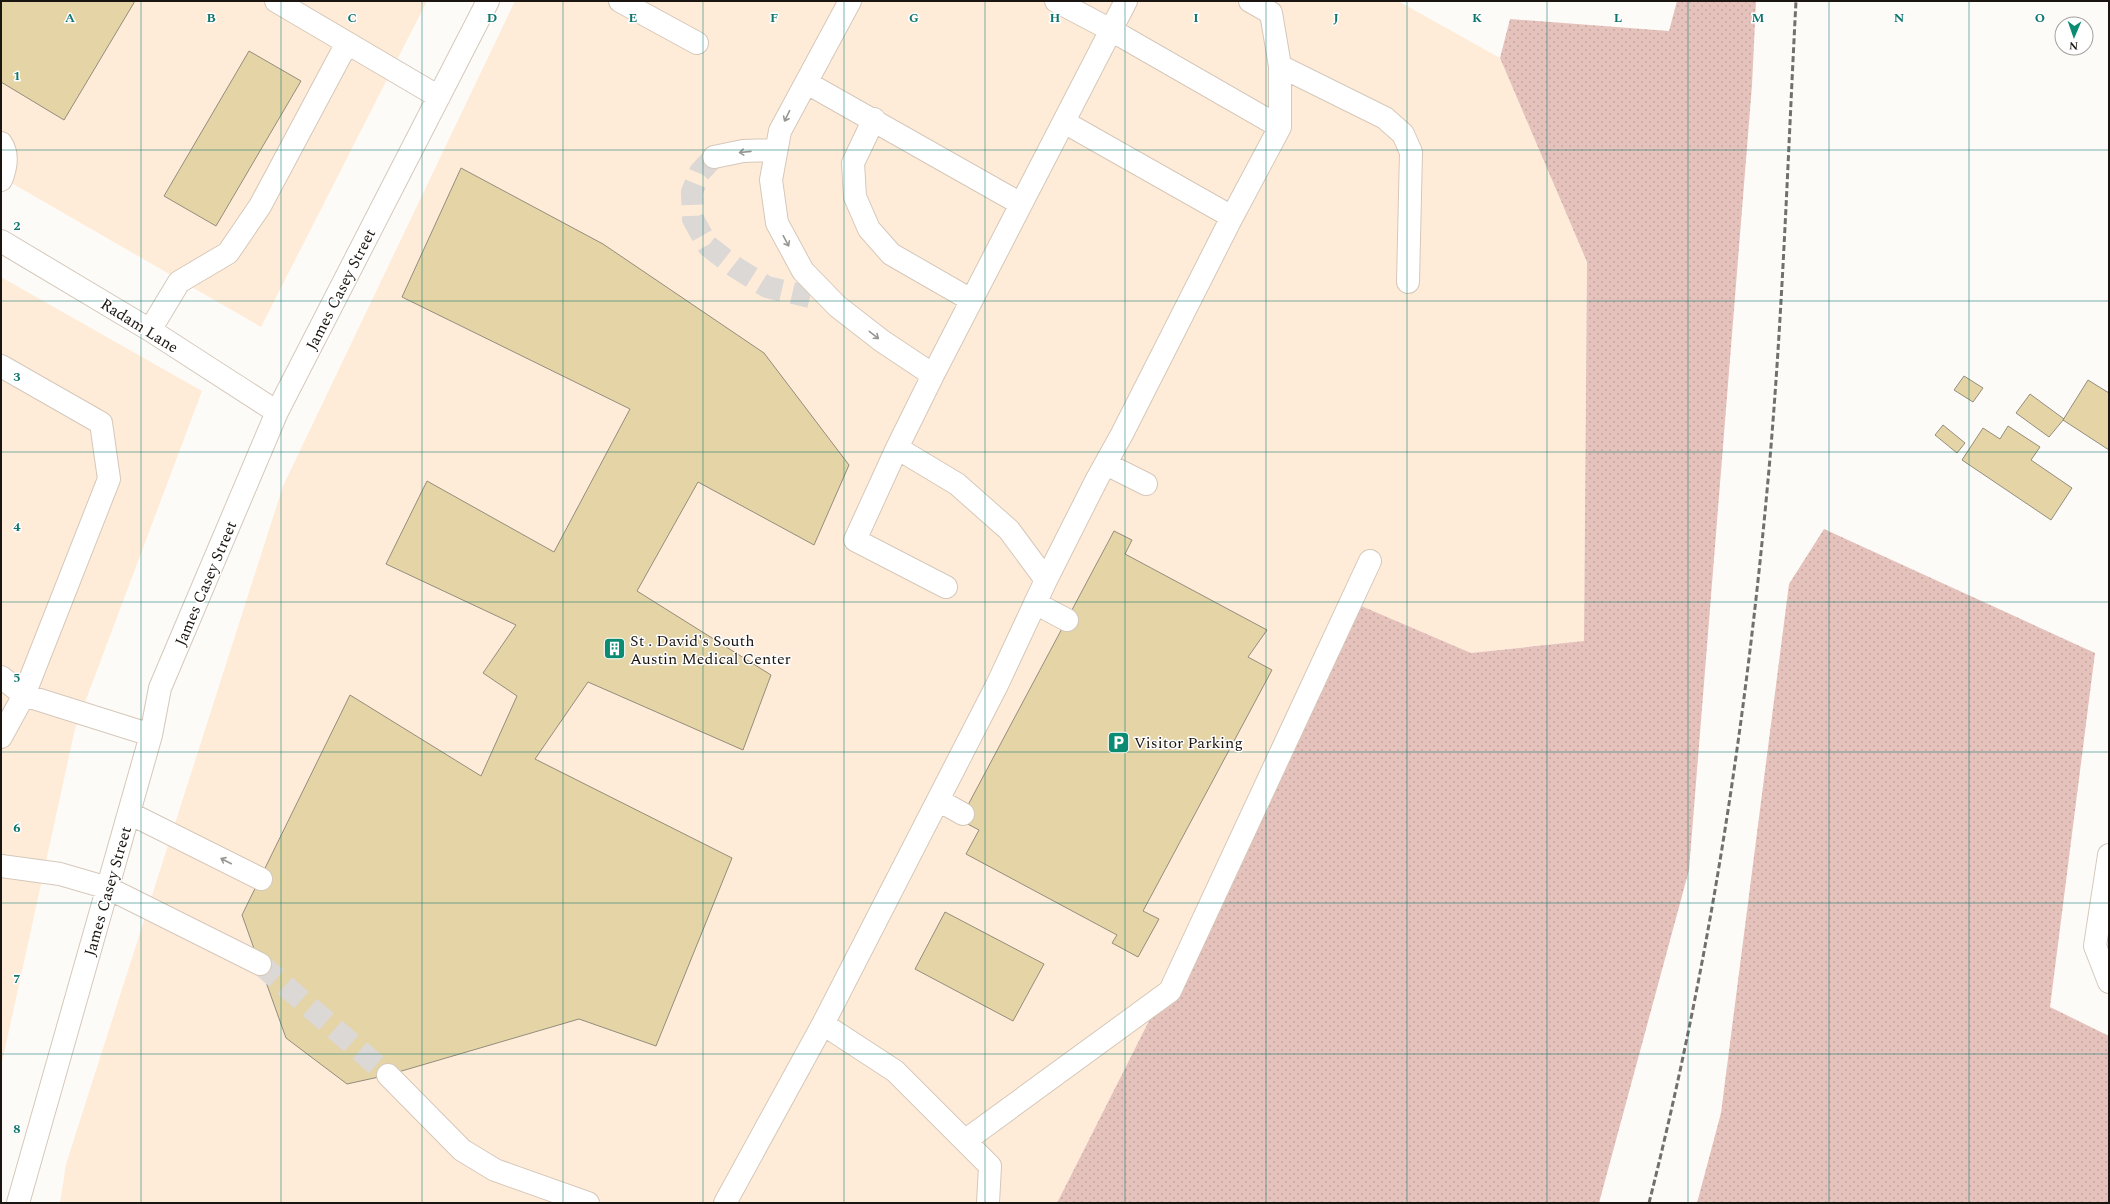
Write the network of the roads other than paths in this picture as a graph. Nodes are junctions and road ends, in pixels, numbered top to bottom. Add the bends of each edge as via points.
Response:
1 (276, 1) edge
2 (488, 1) edge
3 (620, 1) edge
4 (850, 1) edge
5 (1056, 1) edge
6 (1126, 1) edge
7 (1250, 1) edge
8 (1111, 30) junction
9 (347, 43) junction
10 (697, 43) dead end
11 (1280, 66) junction
12 (807, 83) junction
13 (439, 97) junction
14 (874, 119) junction
15 (1064, 122) junction
16 (1280, 127) junction
17 (1, 143) edge
18 (776, 150) junction
19 (714, 157) tunnel mouth
20 (1, 180) edge
21 (1021, 204) junction
22 (1232, 217) junction
23 (1, 241) edge
24 (1408, 282) dead end
25 (810, 297) tunnel mouth
26 (971, 300) junction
27 (832, 301) junction
28 (150, 330) junction
29 (1, 366) edge
30 (933, 375) junction
31 (277, 412) junction
32 (897, 448) junction
33 (1106, 464) junction
34 (1146, 484) dead end
35 (1370, 561) dead end
36 (1046, 580) junction
37 (946, 587) dead end
38 (1035, 603) junction
39 (1067, 620) dead end
40 (1, 677) edge
41 (24, 695) junction
42 (151, 735) junction
43 (1, 737) edge
44 (938, 800) junction
45 (129, 813) junction
46 (963, 814) dead end
47 (2109, 855) edge
48 (1, 866) edge
49 (261, 878) dead end
50 (108, 888) junction
51 (260, 964) tunnel mouth
52 (2109, 982) edge
53 (823, 1024) junction
54 (388, 1075) tunnel mouth
55 (966, 1140) junction
56 (18, 1203) edge
57 (588, 1203) edge
58 (725, 1203) edge
59 (988, 1203) edge

1 - 9 street
2 - 13 street, James Casey Street
3 - 10 street
4 - 12 street
5 - 8 street
6 - 8 street
7 - 11 street via 1271,13
8 - 15 street
8 - 16 street
9 - 13 street
9 - 28 street via 260,206 228,253 180,282
11 - 16 street
11 - 24 street via 1385,118 1403,134 1411,152
12 - 14 street
12 -> 18 street via 793,103 780,131
13 - 31 street, James Casey Street
14 - 21 street
14 - 26 street via 853,163 855,197 869,229 891,254
15 - 21 street
15 - 22 street
16 - 22 street
17 - 20 street via 6,156 6,169
18 -> 19 street via 743,151
18 -> 27 street via 771,180 777,223 803,271
21 - 26 street
22 - 33 street
23 - 28 street, Radam Lane
25 - 27 street
26 - 30 street
27 -> 30 street via 882,342
28 - 31 street, Radam Lane
29 - 41 street via 101,423 109,479
30 - 32 street
31 - 42 street, James Casey Street via 160,688
32 - 36 street via 957,484 1009,530
32 - 37 street via 856,540
33 - 34 street
33 - 36 street
35 - 55 street via 1170,991
36 - 38 street
38 - 39 street
38 - 44 street via 997,685
40 - 41 street
41 - 42 street
41 - 43 street
42 - 45 street, James Casey Street
44 - 46 street
44 - 53 street
49 -> 45 street
45 - 50 street, James Casey Street
47 - 52 street via 2095,946
48 - 50 street via 60,874
50 - 51 street
50 - 56 street, James Casey Street
53 - 55 street via 895,1071
53 - 58 street
54 - 57 street via 462,1150 495,1170
55 - 59 street via 990,1166

